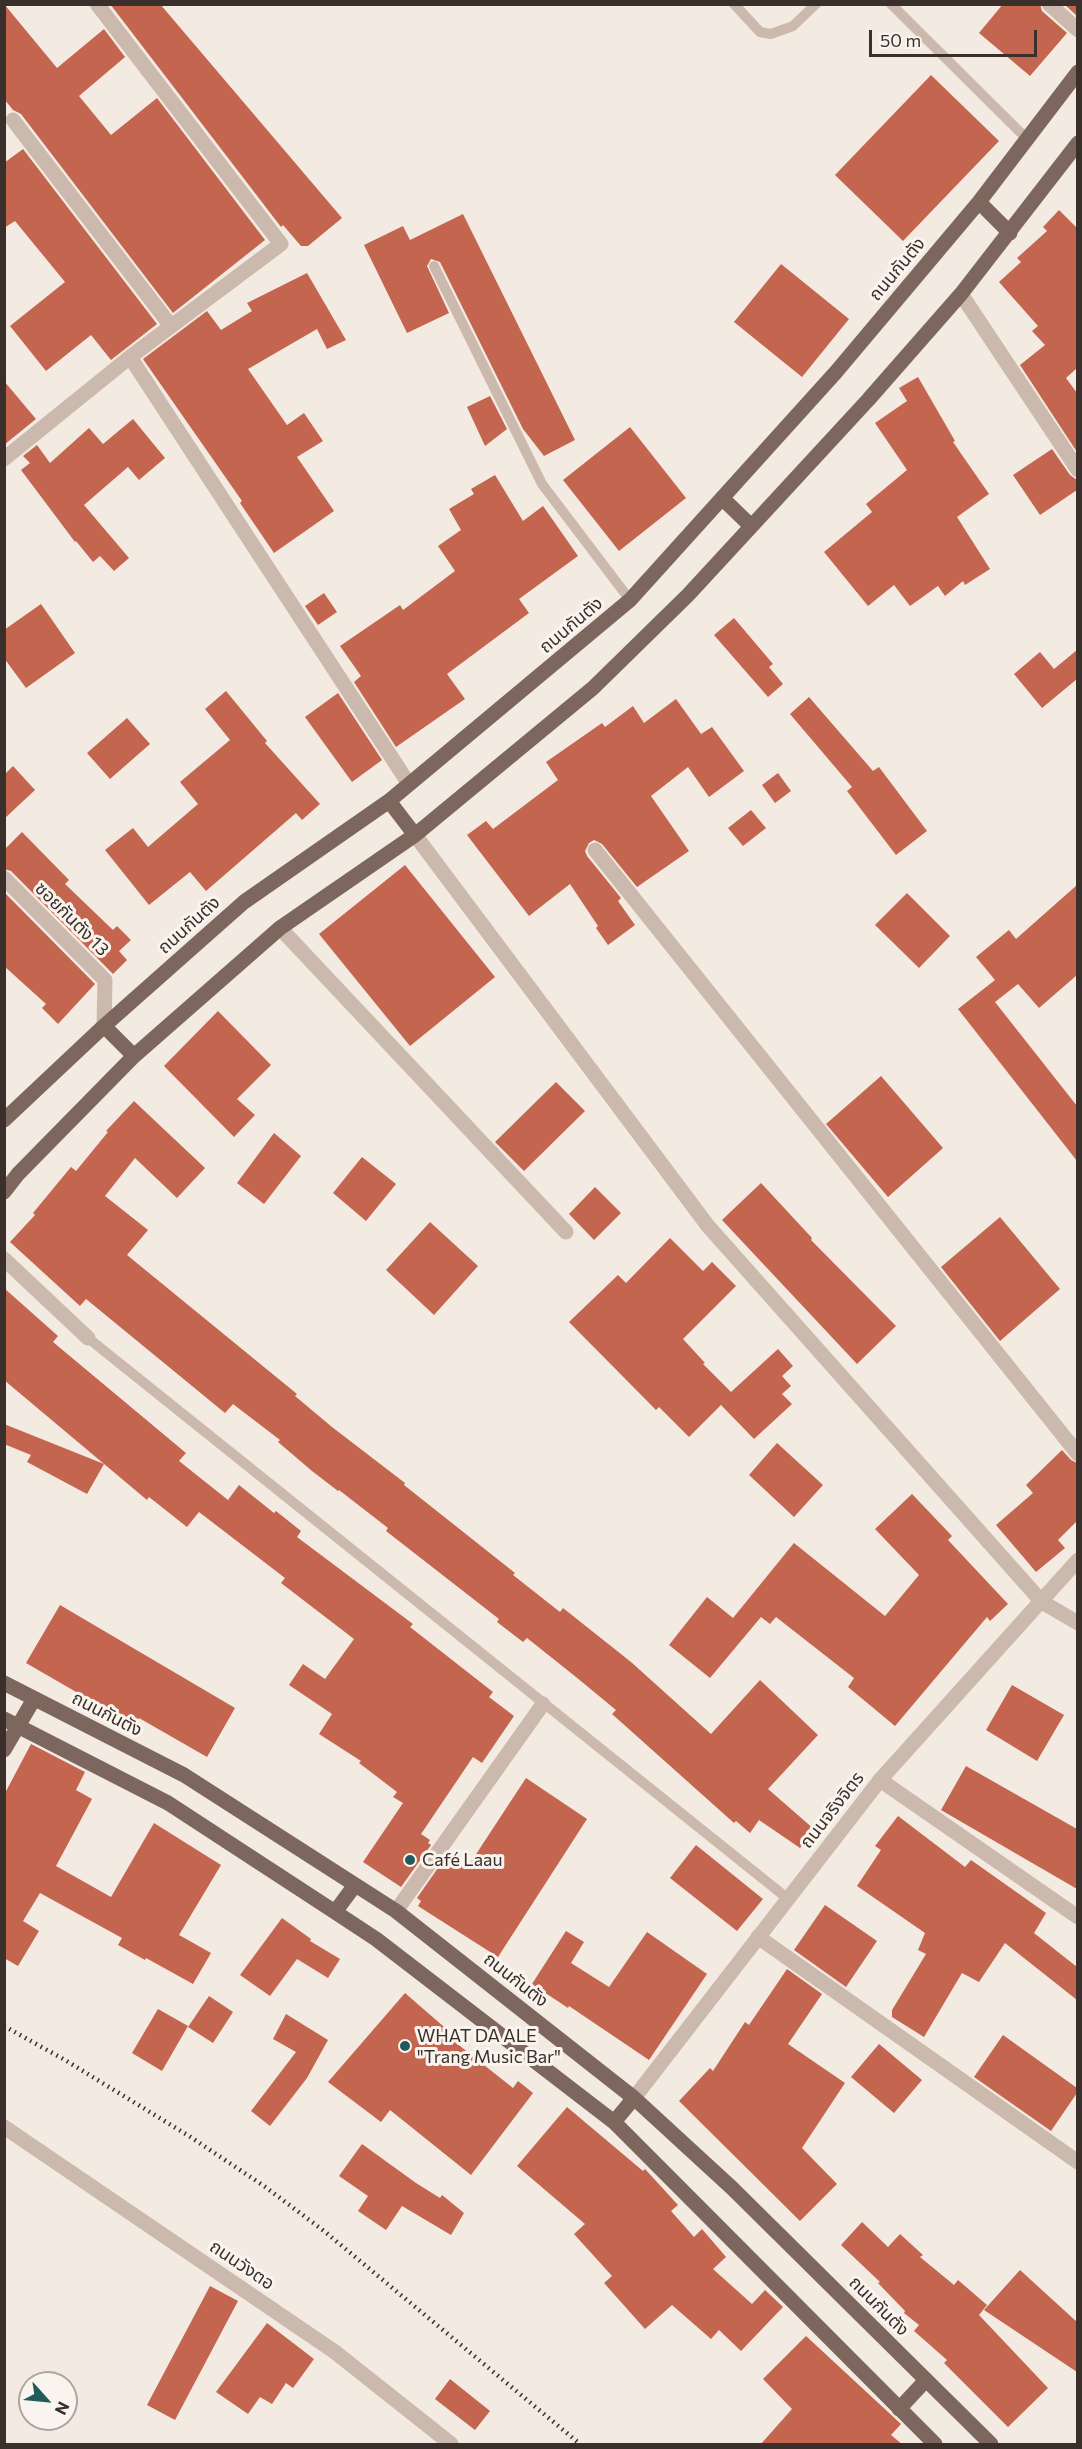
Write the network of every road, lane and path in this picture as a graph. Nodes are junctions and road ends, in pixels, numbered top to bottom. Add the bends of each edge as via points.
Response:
1 (97, 4) edge
2 (734, 4) edge
3 (816, 4) edge
4 (891, 4) edge
5 (1049, 4) edge
6 (1077, 30) edge
7 (1077, 72) edge
8 (13, 120) dead end
9 (1027, 139) junction
10 (1077, 143) edge
11 (980, 202) junction
12 (1010, 233) junction
13 (434, 266) dead end
14 (961, 294) junction
15 (171, 326) junction
16 (130, 357) junction
17 (4, 459) edge
18 (1077, 470) edge
19 (722, 498) junction
20 (751, 526) junction
21 (630, 600) junction
22 (409, 784) junction
23 (389, 801) junction
24 (414, 835) junction
25 (595, 850) dead end
26 (4, 878) edge
27 (280, 928) junction
28 (104, 1026) junction
29 (134, 1056) junction
30 (4, 1120) edge
31 (4, 1192) edge
32 (566, 1232) dead end
33 (4, 1259) edge
34 (88, 1338) joint
35 (1077, 1454) edge
36 (1077, 1560) edge
37 (1042, 1602) junction
38 (1077, 1623) edge
39 (4, 1683) edge
40 (34, 1699) junction
41 (543, 1704) junction
42 (4, 1719) edge
43 (19, 1726) junction
44 (4, 1750) edge
45 (880, 1780) junction
46 (355, 1885) junction
47 (787, 1898) junction
48 (396, 1911) junction
49 (335, 1912) junction
50 (1077, 1917) edge
51 (758, 1937) junction
52 (634, 2098) junction
53 (614, 2122) junction
54 (4, 2127) edge
55 (1077, 2162) edge
56 (926, 2380) junction
57 (899, 2409) junction
58 (451, 2445) edge
59 (935, 2445) edge
60 (991, 2445) edge

1 - 15 street via 281,244
2 - 3 lane via 760,32 771,34 793,26
4 - 9 lane
5 - 6 street
7 - 9 main road, ถนนกันตัง
8 - 15 street
9 - 11 main road, ถนนกันตัง
10 - 12 main road
11 - 12 main road
11 - 19 main road, ถนนกันตัง via 836,372
12 - 14 main road
13 - 21 lane via 542,484
14 - 18 street
14 - 20 main road
15 - 16 street
16 - 17 street
16 - 22 street
19 - 20 main road
19 - 21 main road, ถนนกันตัง
20 - 24 main road via 688,595 592,688
21 - 22 main road, ถนนกันตัง
22 - 23 main road, ถนนกันตัง
23 - 24 main road
23 - 28 main road, ถนนกันตัง via 244,902
24 - 27 main road
24 - 37 street via 708,1226
25 - 35 street
26 - 28 street, ซอยกันตัง 13 via 105,980
27 - 29 main road
27 - 32 street
28 - 29 main road
28 - 30 main road, ถนนกันตัง
29 - 31 main road
33 - 34 street
34 - 41 lane
36 - 37 street, ถนนจริงจิตร
37 - 38 street
37 - 45 street, ถนนจริงจิตร
39 - 40 main road, ถนนกันตัง
40 - 43 main road
40 - 46 main road, ถนนกันตัง via 184,1775
41 - 47 lane
41 - 48 street
42 - 43 main road
43 - 44 main road
43 - 49 main road via 168,1803
45 - 47 street, ถนนจริงจิตร
45 - 50 street
46 - 48 main road, ถนนกันตัง
46 - 49 main road
47 - 51 street, ถนนจริงจิตร
48 - 52 main road, ถนนกันตัง
49 - 53 main road via 376,1939
51 - 52 street, ถนนจริงจิตร
51 - 55 street
52 - 53 main road
52 - 56 main road, ถนนกันตัง via 740,2196
53 - 57 main road
54 - 58 street, ถนนวังตอ via 335,2352
56 - 57 main road
56 - 60 main road, ถนนกันตัง
57 - 59 main road

